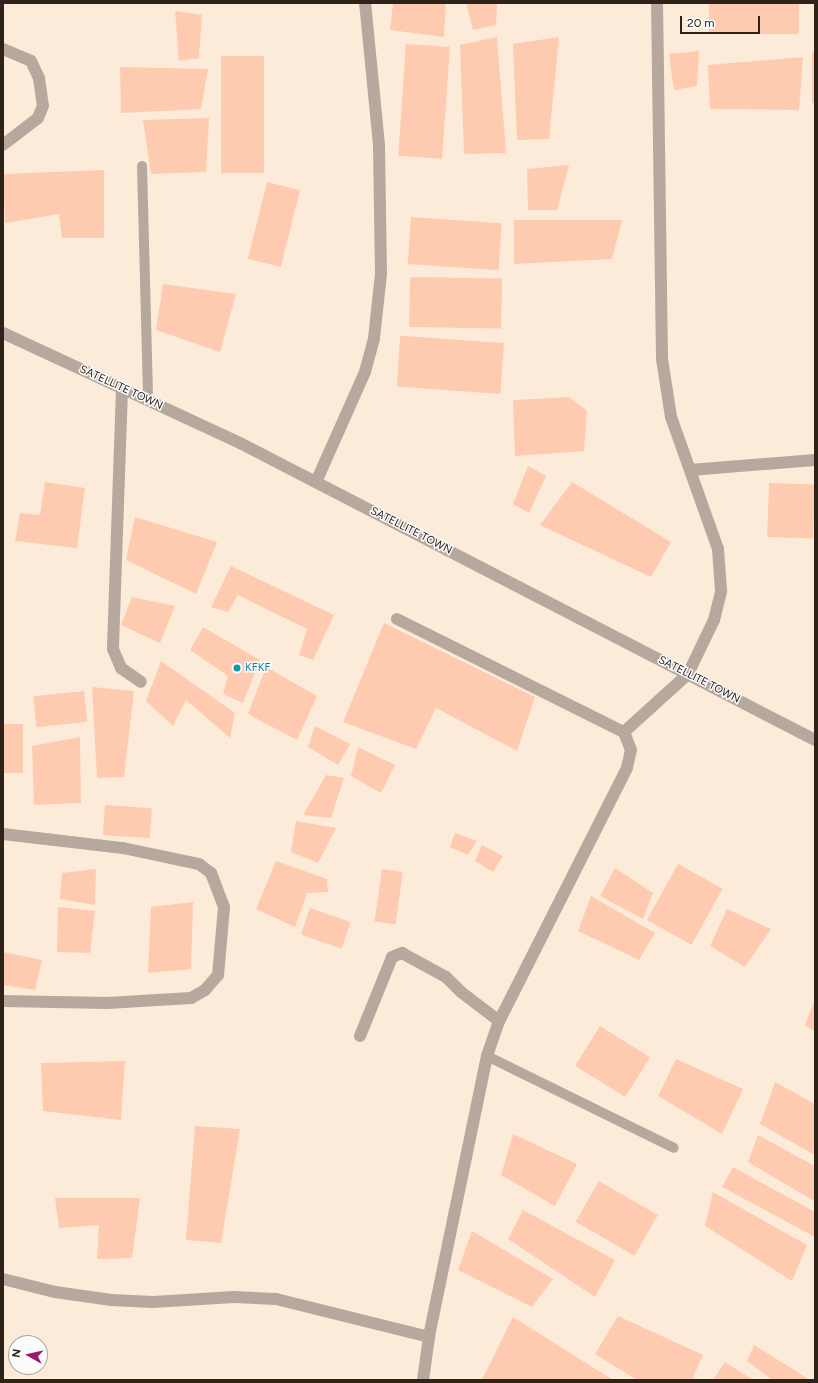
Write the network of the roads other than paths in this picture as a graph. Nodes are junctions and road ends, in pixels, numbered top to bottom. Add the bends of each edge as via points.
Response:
1 (365, 3) edge
2 (657, 3) edge
3 (3, 49) edge
4 (3, 145) edge
5 (142, 166) dead end
6 (3, 333) edge
7 (122, 388) junction
8 (148, 400) junction
9 (815, 460) edge
10 (690, 470) junction
11 (316, 482) junction
12 (397, 619) dead end
13 (688, 674) junction
14 (141, 682) dead end
15 (624, 732) junction
16 (815, 740) edge
17 (3, 834) edge
18 (3, 1001) edge
19 (499, 1021) junction
20 (360, 1036) dead end
21 (487, 1056) junction
22 (674, 1148) dead end
23 (3, 1279) edge
24 (429, 1337) junction
25 (423, 1380) edge

1 - 11 street via 379,145 381,274 374,338 365,372
2 - 10 street via 662,359 671,417
3 - 4 street via 31,60 39,78 43,106 38,118
5 - 8 lane
6 - 7 street, SATELLITE TOWN
7 - 8 street, SATELLITE TOWN
7 - 14 street via 113,649 121,668
8 - 11 street, SATELLITE TOWN
9 - 10 street
10 - 13 street via 718,549 721,591 714,620
11 - 13 street, SATELLITE TOWN
12 - 15 street
13 - 15 street
13 - 16 street, SATELLITE TOWN
15 - 19 street via 631,750 627,768
17 - 18 street via 123,848 200,864 211,873 224,908 218,975 205,990 191,998 107,1004
19 - 20 street via 446,977 402,953 392,957
19 - 21 street
21 - 22 lane
21 - 24 street
23 - 24 street via 55,1292 111,1300 153,1302 234,1298 276,1299
24 - 25 street

